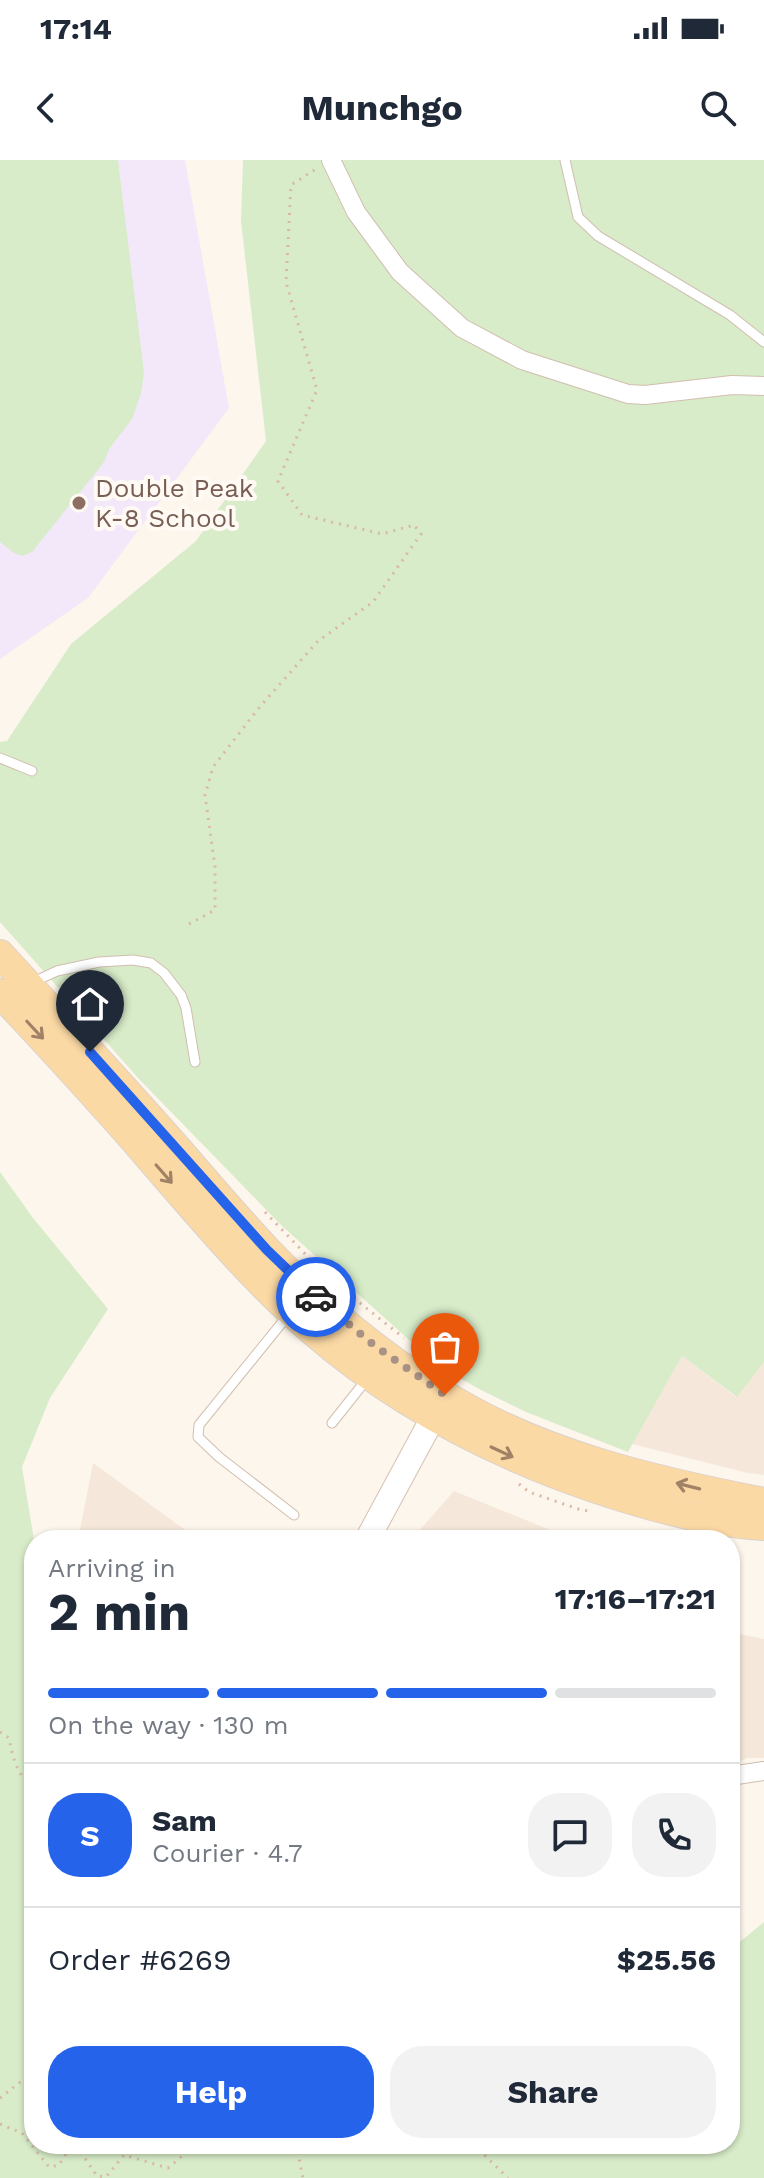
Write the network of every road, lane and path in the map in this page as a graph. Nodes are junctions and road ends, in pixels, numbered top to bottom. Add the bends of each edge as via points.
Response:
1 (565, 160) edge
2 (324, 164) edge
3 (764, 342) edge
4 (764, 386) edge
5 (0, 758) edge
6 (32, 771) dead end
7 (189, 924) dead end
8 (0, 954) edge
9 (28, 985) junction
10 (0, 993) edge
11 (180, 1046) dead end
12 (192, 1046) junction
13 (195, 1062) dead end
14 (258, 1205) dead end
15 (317, 1267) dead end
16 (339, 1286) dead end
17 (291, 1312) junction
18 (409, 1342) dead end
19 (375, 1346) junction
20 (369, 1375) junction
21 (439, 1406) junction
22 (332, 1423) dead end
23 (764, 1502) edge
24 (294, 1515) dead end
25 (764, 1526) edge
26 (372, 1530) edge
27 (0, 1732) edge
28 (764, 1771) edge
29 (740, 1775) edge
30 (24, 1779) edge
31 (24, 2079) edge
32 (0, 2098) edge
33 (0, 2124) edge
34 (24, 2136) edge
35 (39, 2154) edge
36 (66, 2154) edge
37 (82, 2154) edge
38 (185, 2154) edge
39 (298, 2154) edge
40 (483, 2154) edge
41 (303, 2178) edge
42 (508, 2178) edge

1 - 3 lane via 578,217 598,236 730,315
2 - 4 street via 400,272 462,328 522,360 628,394
2 - 7 path via 291,185 286,282 317,390 278,481 302,515 382,534 414,525 421,534 373,602 318,641 213,767 205,795 215,910
5 - 6 lane
8 - 9 main road
9 - 12 lane via 57,971 99,962 151,963 181,995
9 - 19 main road via 267,1250
10 -> 17 main road via 254,1278
11 - 12 lane
12 - 13 lane
14 - 15 path
16 - 18 path
17 - 19 main road via 316,1315 352,1345
17 - 20 main road
17 - 24 lane via 199,1425 198,1437
19 - 21 main road
20 - 21 main road
20 - 22 lane
23 -> 21 main road via 593,1462
21 -> 25 main road via 523,1462 610,1495
21 - 26 street
27 - 30 path via 9,1738 13,1761
28 - 29 street
31 - 32 path
33 - 34 path
35 - 36 path via 49,2167 59,2165
37 - 38 path via 97,2176 106,2177 124,2155 168,2168
39 - 41 path
40 - 42 path

